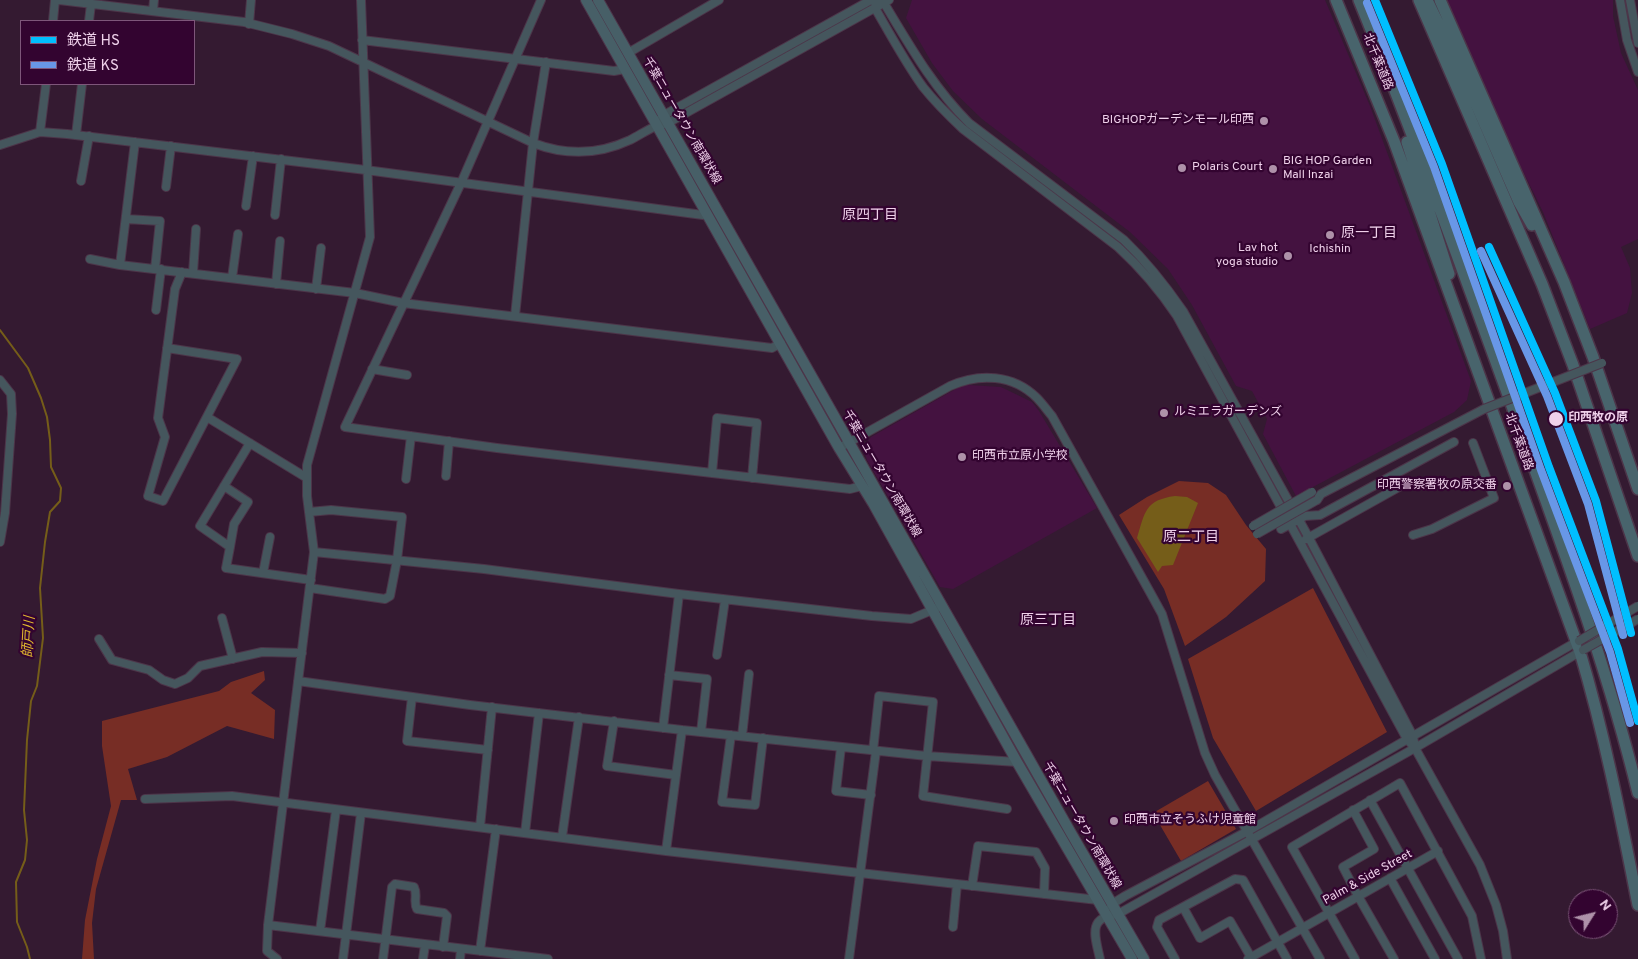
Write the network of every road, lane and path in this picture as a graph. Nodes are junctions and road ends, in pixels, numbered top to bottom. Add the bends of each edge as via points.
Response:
1 (57, 0) edge
2 (154, 0) edge
3 (252, 0) edge
4 (361, 0) edge
5 (541, 0) edge
6 (586, 0) edge
7 (598, 0) edge
8 (719, 0) edge
9 (871, 0) edge
10 (1336, 0) edge
11 (1359, 0) edge
12 (1419, 0) edge
13 (1427, 0) edge
14 (1440, 0) edge
15 (1620, 0) edge
16 (1630, 0) edge
17 (885, 1) edge
18 (95, 3) edge
19 (875, 4) edge
20 (153, 11) junction
21 (53, 20) edge
22 (89, 20) edge
23 (249, 24) junction
24 (362, 40) junction
25 (1638, 44) edge
26 (628, 53) junction
27 (515, 58) junction
28 (546, 62) junction
29 (363, 64) junction
30 (625, 69) junction
31 (1638, 72) edge
32 (46, 85) edge
33 (82, 85) edge
34 (1403, 108) junction
35 (666, 119) junction
36 (487, 121) junction
37 (656, 125) junction
38 (40, 132) junction
39 (76, 135) junction
40 (89, 136) junction
41 (135, 142) junction
42 (533, 143) junction
43 (0, 144) edge
44 (171, 146) junction
45 (253, 156) junction
46 (281, 159) junction
47 (366, 170) junction
48 (81, 181) dead end
49 (461, 183) junction
50 (166, 187) dead end
51 (528, 193) junction
52 (246, 206) dead end
53 (707, 213) junction
54 (275, 214) dead end
55 (126, 219) junction
56 (196, 229) dead end
57 (238, 234) dead end
58 (280, 241) dead end
59 (321, 248) dead end
60 (90, 259) dead end
61 (120, 264) junction
62 (158, 269) junction
63 (182, 272) junction
64 (193, 274) junction
65 (232, 278) junction
66 (1564, 282) junction
67 (276, 284) junction
68 (316, 289) junction
69 (355, 293) junction
70 (403, 303) junction
71 (156, 310) dead end
72 (1456, 313) junction
73 (515, 316) junction
74 (781, 343) junction
75 (167, 348) junction
76 (1602, 363) dead end
77 (372, 369) junction
78 (407, 375) dead end
79 (0, 380) edge
80 (207, 417) junction
81 (411, 436) junction
82 (449, 442) junction
83 (849, 442) junction
84 (1454, 442) dead end
85 (1473, 442) dead end
86 (250, 443) junction
87 (839, 448) junction
88 (712, 473) junction
89 (446, 476) dead end
90 (307, 478) junction
91 (752, 478) junction
92 (406, 479) dead end
93 (1408, 482) dead end
94 (224, 486) junction
95 (862, 486) junction
96 (1638, 489) edge
97 (1319, 497) junction
98 (309, 512) junction
99 (1299, 520) junction
100 (1290, 524) junction
101 (1281, 529) dead end
102 (1413, 535) dead end
103 (270, 537) dead end
104 (1309, 538) junction
105 (0, 542) edge
106 (1300, 542) junction
107 (230, 547) junction
108 (314, 552) junction
109 (1638, 556) edge
110 (397, 560) junction
111 (263, 573) junction
112 (311, 584) junction
113 (679, 594) junction
114 (725, 600) junction
115 (1638, 606) edge
116 (937, 608) junction
117 (222, 618) dead end
118 (1638, 619) edge
119 (99, 639) dead end
120 (1579, 646) junction
121 (302, 653) junction
122 (717, 655) dead end
123 (234, 659) junction
124 (749, 674) dead end
125 (669, 675) junction
126 (298, 681) junction
127 (412, 696) junction
128 (492, 707) junction
129 (539, 712) junction
130 (579, 717) junction
131 (614, 721) junction
132 (663, 728) junction
133 (682, 730) junction
134 (701, 732) junction
135 (731, 734) junction
136 (742, 736) junction
137 (1410, 737) junction
138 (763, 738) junction
139 (841, 747) junction
140 (1415, 748) junction
141 (488, 750) junction
142 (875, 751) junction
143 (927, 756) junction
144 (1017, 762) junction
145 (676, 775) junction
146 (1638, 794) edge
147 (871, 795) junction
148 (146, 799) dead end
149 (1370, 800) junction
150 (284, 803) junction
151 (1007, 808) dead end
152 (336, 810) junction
153 (1354, 810) junction
154 (360, 812) junction
155 (480, 827) junction
156 (496, 829) junction
157 (1248, 831) junction
158 (525, 832) junction
159 (562, 837) junction
160 (1253, 839) junction
161 (666, 851) junction
162 (1438, 851) junction
163 (1407, 868) junction
164 (861, 874) junction
165 (1390, 878) junction
166 (957, 884) junction
167 (972, 886) junction
168 (1044, 894) junction
169 (1358, 896) junction
170 (1098, 900) junction
171 (1112, 904) junction
172 (1638, 905) edge
173 (1183, 907) junction
174 (1328, 913) junction
175 (1118, 914) junction
176 (1107, 915) junction
177 (268, 925) junction
178 (1306, 926) junction
179 (953, 927) dead end
180 (320, 931) junction
181 (347, 934) junction
182 (385, 940) junction
183 (1277, 942) junction
184 (425, 945) junction
185 (443, 947) junction
186 (461, 949) junction
187 (480, 951) junction
188 (1250, 958) edge
189 (277, 959) edge
190 (343, 959) edge
191 (383, 959) edge
192 (423, 959) edge
193 (460, 959) edge
194 (548, 959) edge
195 (849, 959) edge
196 (1100, 959) edge
197 (1132, 959) edge
198 (1144, 959) edge
199 (1175, 959) edge
200 (1287, 959) edge
201 (1320, 959) edge
202 (1355, 959) edge
203 (1394, 959) edge
204 (1435, 959) edge
205 (1458, 959) edge
206 (1481, 959) edge
207 (1507, 959) edge

1 - 18 street
1 - 21 street
2 - 20 street
3 - 23 street
4 - 24 street
5 - 27 street
6 - 30 main road, 千葉ニュータウン南環状線
7 - 26 main road, 千葉ニュータウン南環状線
8 - 26 street
9 - 35 street
10 - 72 highway, 北千葉道路 via 1394,141
11 - 34 highway, 北千葉道路
12 - 109 highway via 1542,284
13 - 66 highway via 1519,202
14 - 66 highway
15 - 31 street via 1627,40
16 - 25 street
17 - 19 street
17 - 99 street via 929,77 952,106 1124,240 1166,286
18 - 20 street
18 - 22 street
19 - 35 street
19 - 100 street via 924,87 946,112 963,129 1118,247 1160,290
20 - 23 street
23 - 29 street via 329,46
24 - 27 street
24 - 29 street
26 - 35 main road, 千葉ニュータウン南環状線
27 - 28 street
27 - 36 street
28 - 30 street via 614,71
28 - 42 street
29 - 36 street
29 - 47 street
30 - 37 main road, 千葉ニュータウン南環状線
32 - 38 street
33 - 39 street
34 - 72 highway via 1406,138 1438,236 1454,293
34 - 146 highway, 北千葉道路 via 1587,616
35 - 37 street
35 - 83 main road, 千葉ニュータウン南環状線
36 - 42 street
36 - 49 street
37 - 42 street via 628,141 590,152 558,151
37 - 53 main road, 千葉ニュータウン南環状線
38 - 39 street
38 - 43 street
39 - 40 street
40 - 41 street
40 - 48 street
41 - 44 street
41 - 55 street
42 - 51 street
44 - 45 street
44 - 50 street
45 - 46 street
45 - 52 street
46 - 47 street
46 - 54 street
47 - 49 street
47 - 69 street via 370,237
49 - 51 street
49 - 70 street
51 - 53 street
51 - 73 street
53 - 74 main road, 千葉ニュータウン南環状線
55 - 61 street
55 - 62 street via 160,221
56 - 64 street
57 - 65 street
58 - 67 street
59 - 68 street
60 - 61 street
61 - 62 street
62 - 63 street
62 - 71 street
63 - 64 street
63 - 75 street via 175,289
64 - 65 street
65 - 67 street
66 - 96 highway
67 - 68 street
68 - 69 street
69 - 70 street
69 - 90 street via 307,465
70 - 73 street
70 - 77 street
72 - 120 highway, 北千葉道路
73 - 74 street via 772,348
74 - 87 main road, 千葉ニュータウン南環状線
75 - 80 street via 237,358
75 - 80 street via 158,418 165,437 148,496 163,501
76 - 97 street, bridge via 1484,409
77 - 78 street
77 - 81 street via 345,428
79 - 105 street via 11,394 12,414
80 - 86 street
81 - 82 street
81 - 92 street
82 - 88 street
82 - 89 street
83 - 87 street
83 - 116 main road, 千葉ニュータウン南環状線
83 - 157 street via 966,379 1000,378 1017,384 1036,397 1052,416 1162,614 1206,753 1215,775
84 - 99 street via 1320,515 1305,516
85 - 102 street via 1494,498
86 - 90 street
86 - 94 street
87 - 95 main road, 千葉ニュータウン南環状線
88 - 91 street
88 - 91 street via 717,418 757,423
90 - 98 street
91 - 95 street via 850,489
93 - 104 street
94 - 107 street via 248,502 234,524
94 - 107 street via 200,526
95 - 116 main road, 千葉ニュータウン南環状線
97 - 97 street, bridge via 1312,492 1255,530
98 - 108 street
98 - 110 street via 331,510 402,518
99 - 100 street
99 - 104 street
100 - 101 street
100 - 106 street
103 - 111 street
104 - 106 street
104 - 137 street
106 - 137 street
107 - 111 street via 226,568
108 - 110 street
108 - 112 street
110 - 112 street via 390,596 386,599
110 - 113 street
111 - 112 street
112 - 121 street
113 - 114 street
113 - 125 street
114 - 116 street via 912,619
114 - 122 street
115 - 120 street, bridge
116 - 144 main road, 千葉ニュータウン南環状線
116 - 171 main road, 千葉ニュータウン南環状線
117 - 123 street
118 - 120 street, bridge
119 - 123 street via 112,660 149,670 175,684 188,678 200,666
120 - 137 street
120 - 140 street
120 - 172 highway, 北千葉道路 via 1611,765
121 - 123 street via 262,652
121 - 126 street
124 - 136 street
125 - 132 street
125 - 134 street via 706,679
126 - 127 street
126 - 150 street
127 - 128 street
127 - 141 street via 407,741
128 - 129 street
128 - 141 street
129 - 130 street
129 - 158 street
130 - 131 street
130 - 159 street
131 - 132 street
131 - 145 street via 607,766
132 - 133 street
133 - 134 street
133 - 145 street
134 - 135 street
135 - 136 street
135 - 138 street via 722,802 755,805
136 - 138 street
137 - 140 street
137 - 157 street
138 - 139 street
139 - 142 street
139 - 147 street via 836,791
140 - 160 street
140 - 207 street via 1480,865 1496,905
141 - 155 street
142 - 143 street
142 - 143 street via 880,696 933,702
142 - 147 street
143 - 144 street
143 - 151 street via 923,796
144 - 170 main road, 千葉ニュータウン南環状線
145 - 161 street
147 - 164 street
148 - 150 street via 232,796
149 - 153 street
149 - 162 street via 1400,783
149 - 163 street
150 - 152 street
150 - 177 street
152 - 154 street
152 - 180 street
153 - 169 street via 1374,849 1343,867
153 - 174 street via 1292,847
154 - 155 street
154 - 181 street
155 - 156 street
156 - 158 street
156 - 187 street
157 - 160 street
157 - 171 street
158 - 159 street
159 - 161 street
160 - 175 street
160 - 178 street
161 - 164 street
162 - 163 street, Palm & Side Street
162 - 206 street via 1472,916
163 - 165 street, Palm & Side Street
163 - 205 street
164 - 166 street
164 - 195 street
165 - 169 street, Palm & Side Street
165 - 204 street
166 - 167 street
166 - 179 street
167 - 168 street
167 - 168 street via 978,846 1036,852 1045,868
168 - 170 street
169 - 174 street, Palm & Side Street
169 - 203 street
170 - 176 main road, 千葉ニュータウン南環状線
171 - 175 main road, 千葉ニュータウン南環状線
171 - 176 street
173 - 183 street via 1235,879 1244,880
173 - 188 street via 1200,938 1230,921
173 - 199 street via 1159,920 1157,927
174 - 178 street, Palm & Side Street
174 - 202 street
175 - 176 street
175 - 198 main road, 千葉ニュータウン南環状線
176 - 196 street via 1094,930
176 - 197 main road, 千葉ニュータウン南環状線
177 - 180 street
177 - 189 street via 267,951
178 - 183 street, Palm & Side Street
178 - 201 street
180 - 181 street
181 - 182 street
181 - 190 street
182 - 184 street
182 - 185 street via 395,884 414,887 417,909 444,912 447,916
182 - 191 street
183 - 188 street, Palm & Side Street
183 - 200 street
184 - 185 street
184 - 192 street
185 - 186 street
186 - 187 street
186 - 193 street
187 - 194 street

